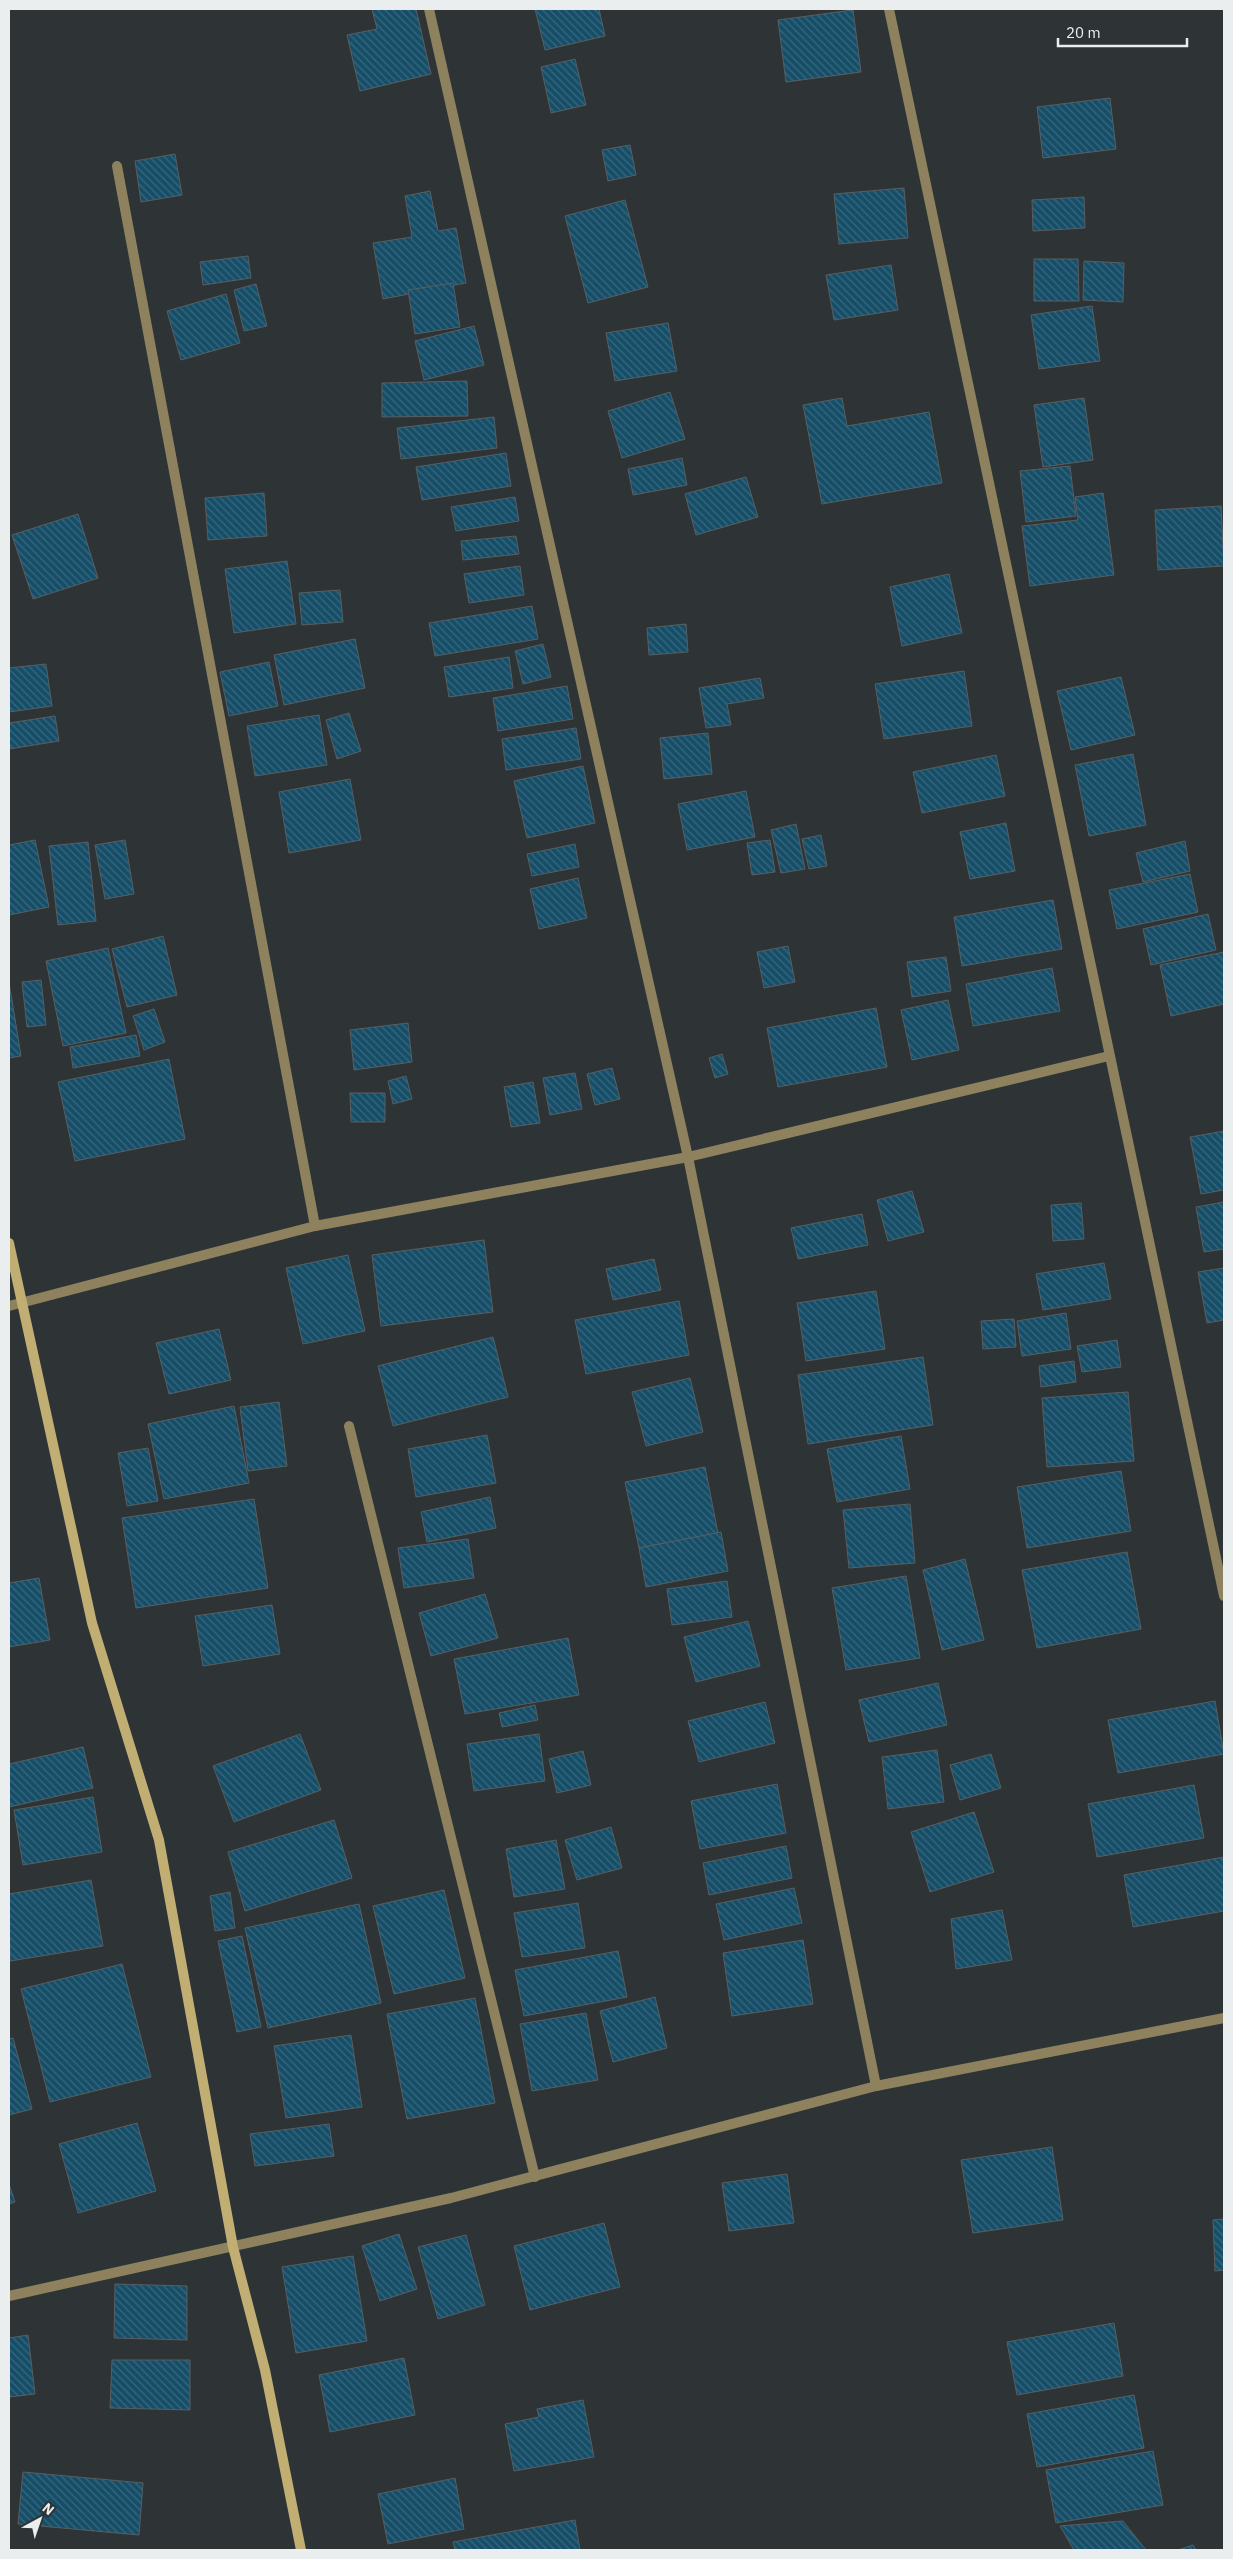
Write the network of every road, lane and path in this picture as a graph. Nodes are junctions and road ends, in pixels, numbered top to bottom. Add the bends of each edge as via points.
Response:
1 (429, 9) edge
2 (890, 9) edge
3 (117, 166) dead end
4 (1109, 1056) junction
5 (688, 1157) junction
6 (315, 1226) junction
7 (9, 1243) edge
8 (20, 1304) junction
9 (9, 1306) edge
10 (350, 1426) dead end
11 (1224, 1596) edge
12 (1224, 2018) edge
13 (876, 2086) junction
14 (535, 2176) junction
15 (233, 2247) junction
16 (9, 2296) edge
17 (301, 2550) edge

1 - 5 street
2 - 4 street
3 - 6 street
4 - 5 street
4 - 11 street
5 - 6 street
5 - 13 street
6 - 8 street
7 - 8 street
8 - 9 street
8 - 15 street via 92,1623 159,1840
10 - 14 street
12 - 13 street
13 - 14 street
14 - 15 street
15 - 16 street
15 - 17 street via 265,2370

